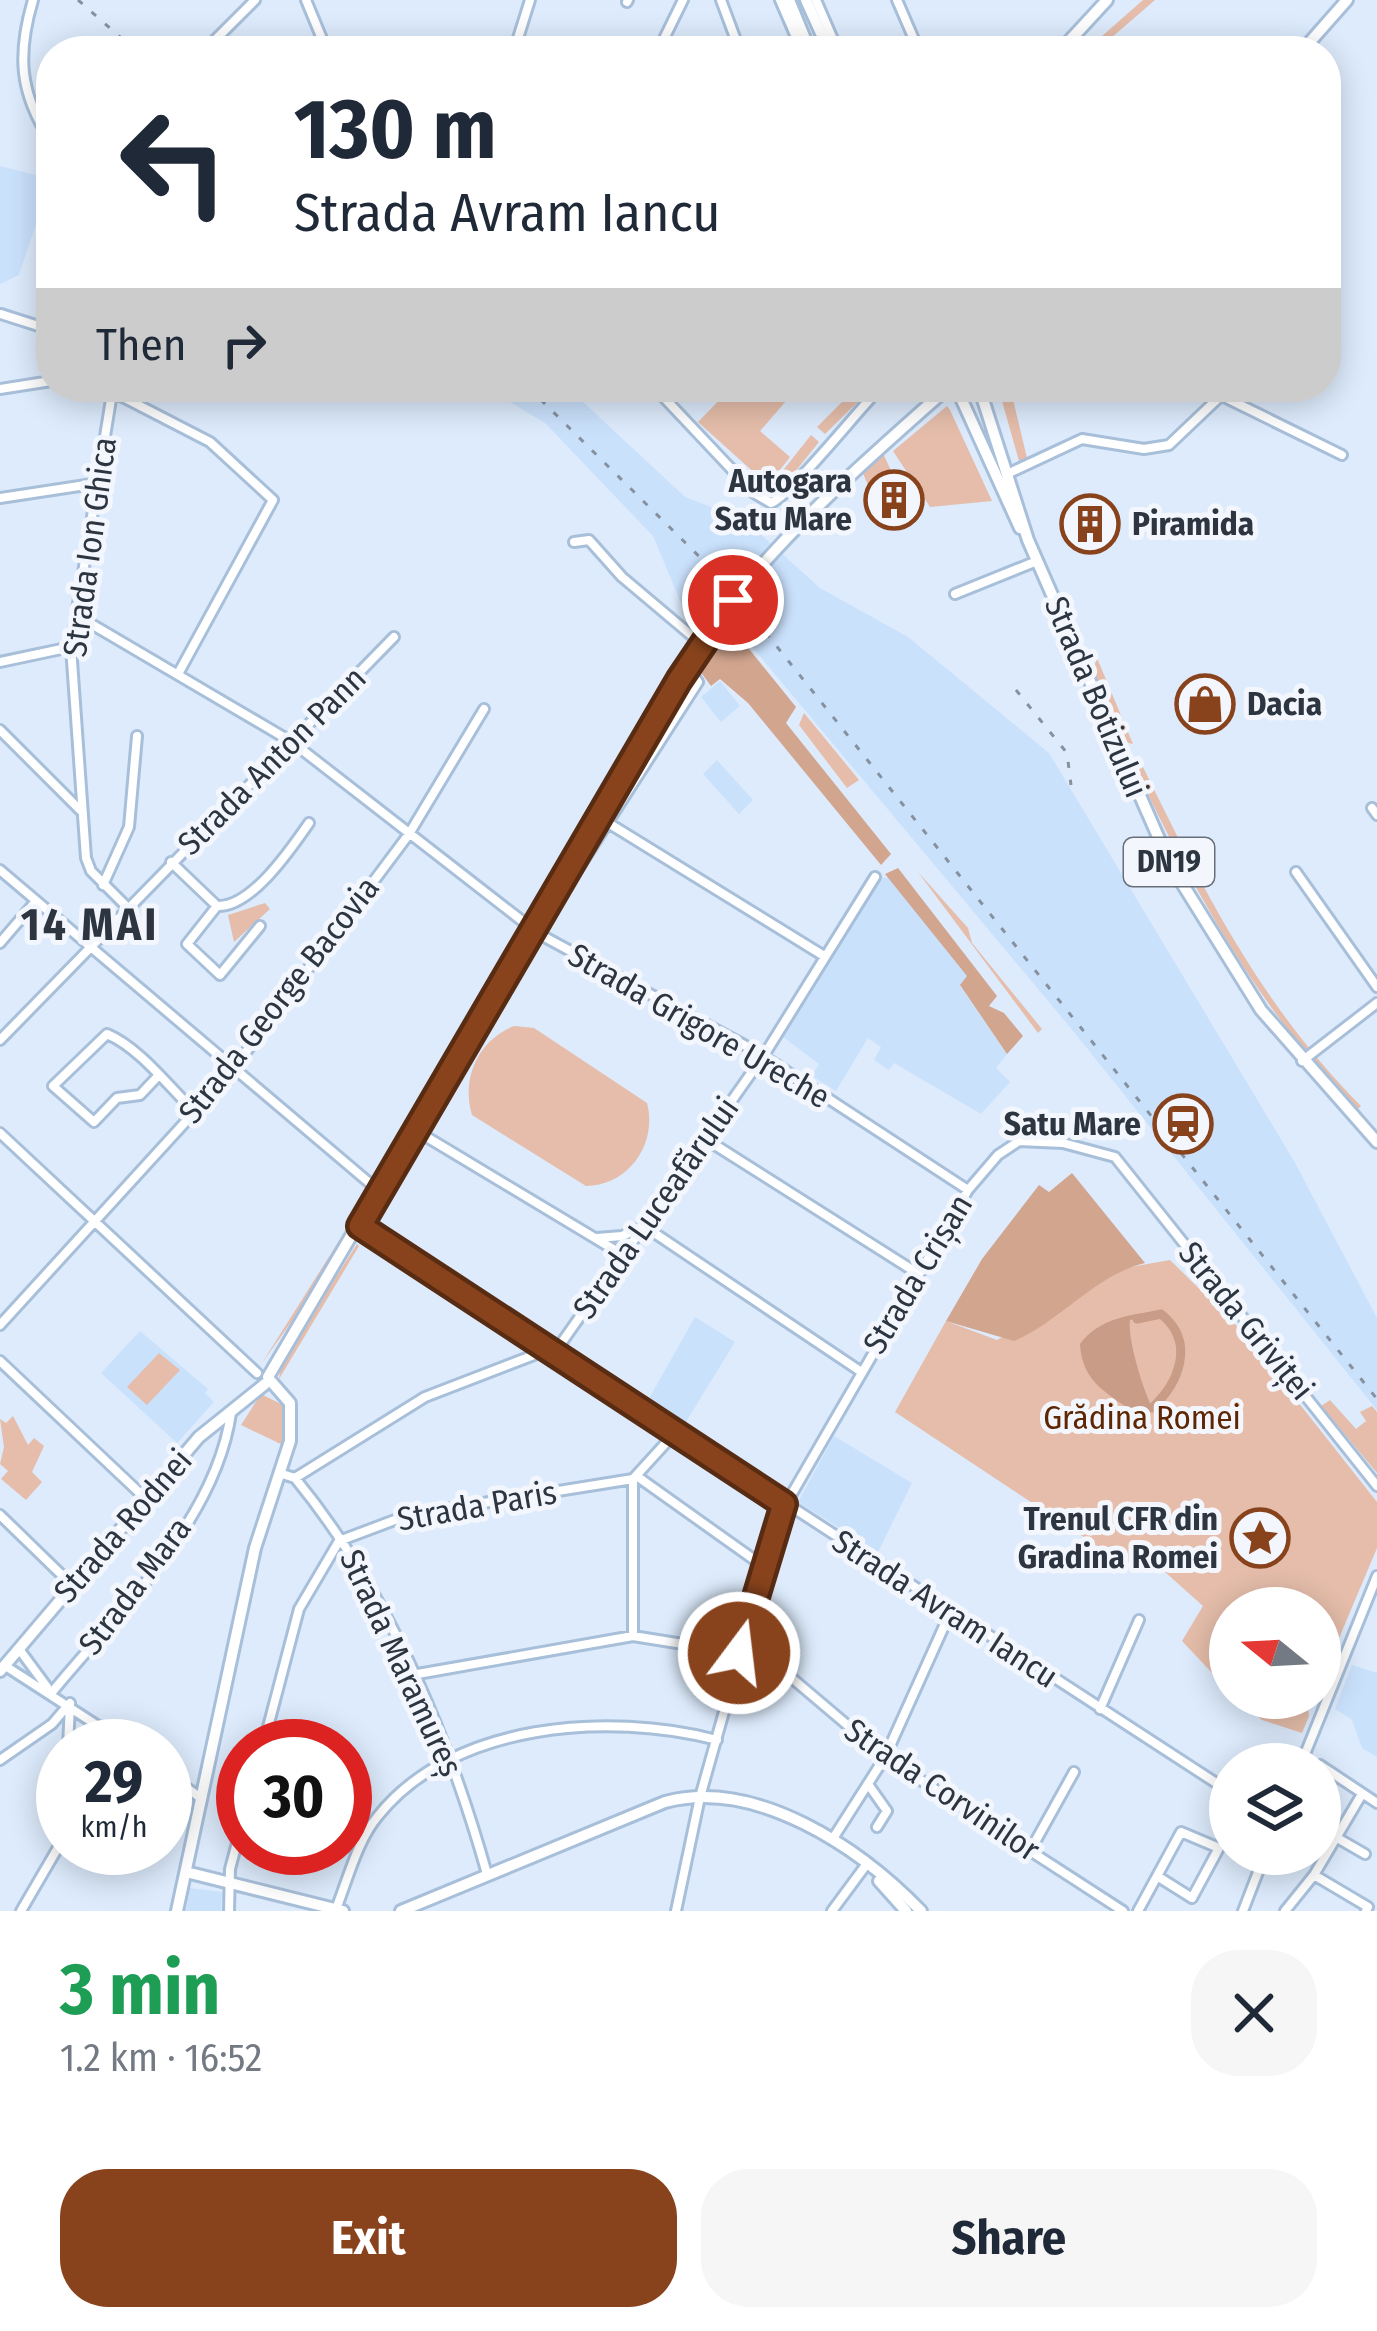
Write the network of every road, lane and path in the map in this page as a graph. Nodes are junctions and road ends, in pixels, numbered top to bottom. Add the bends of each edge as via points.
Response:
1 (33, 0) edge
2 (255, 0) edge
3 (306, 0) edge
4 (530, 0) edge
5 (683, 0) edge
6 (721, 0) edge
7 (784, 0) edge
8 (806, 0) edge
9 (816, 0) edge
10 (897, 0) edge
11 (1107, 0) edge
12 (1347, 0) edge
13 (219, 36) edge
14 (322, 36) edge
15 (519, 36) edge
16 (665, 36) edge
17 (734, 36) edge
18 (800, 36) edge
19 (826, 36) edge
20 (829, 36) edge
21 (913, 36) edge
22 (1074, 36) edge
23 (1315, 36) edge
24 (36, 112) edge
25 (1, 314) edge
26 (36, 325) edge
27 (36, 383) edge
28 (0, 389) edge
29 (111, 402) edge
30 (137, 402) edge
31 (668, 402) edge
32 (866, 402) edge
33 (935, 402) edge
34 (961, 402) edge
35 (984, 402) edge
36 (1211, 402) edge
37 (1235, 402) edge
38 (1342, 455) dead end
39 (1001, 477) junction
40 (98, 483) junction
41 (0, 498) edge
42 (574, 542) dead end
43 (1037, 561) junction
44 (955, 594) dead end
45 (76, 615) junction
46 (394, 637) dead end
47 (71, 647) junction
48 (0, 662) edge
49 (679, 671) junction
50 (178, 674) junction
51 (484, 709) dead end
52 (0, 730) edge
53 (137, 736) dead end
54 (292, 742) junction
55 (82, 812) junction
56 (605, 821) junction
57 (309, 823) dead end
58 (409, 835) junction
59 (171, 862) junction
60 (0, 870) edge
61 (1296, 872) dead end
62 (875, 878) dead end
63 (103, 885) junction
64 (36, 902) junction
65 (127, 906) junction
66 (218, 906) junction
67 (542, 916) junction
68 (260, 926) dead end
69 (532, 929) junction
70 (0, 943) edge
71 (90, 948) junction
72 (824, 956) junction
73 (1377, 987) edge
74 (1377, 1003) edge
75 (0, 1040) edge
76 (763, 1056) junction
77 (1302, 1061) junction
78 (231, 1072) junction
79 (158, 1076) junction
80 (195, 1112) junction
81 (415, 1130) junction
82 (0, 1133) edge
83 (704, 1138) junction
84 (1377, 1142) edge
85 (1115, 1157) joint
86 (968, 1190) junction
87 (379, 1191) junction
88 (93, 1218) junction
89 (360, 1226) junction
90 (644, 1226) junction
91 (597, 1238) junction
92 (623, 1255) junction
93 (917, 1273) junction
94 (0, 1325) edge
95 (549, 1354) junction
96 (0, 1361) edge
97 (860, 1371) junction
98 (264, 1378) junction
99 (231, 1407) junction
100 (674, 1434) junction
101 (288, 1476) junction
102 (636, 1478) junction
103 (1377, 1486) edge
104 (145, 1498) junction
105 (784, 1504) junction
106 (0, 1515) edge
107 (343, 1538) junction
108 (763, 1566) junction
109 (1377, 1576) edge
110 (71, 1585) junction
111 (950, 1613) junction
112 (1139, 1619) dead end
113 (633, 1636) junction
114 (19, 1649) junction
115 (739, 1653) junction
116 (4, 1664) edge
117 (412, 1675) junction
118 (50, 1690) junction
119 (70, 1703) junction
120 (1100, 1709) junction
121 (69, 1719) edge
122 (92, 1719) edge
123 (270, 1719) edge
124 (717, 1740) junction
125 (1309, 1743) edge
126 (885, 1756) junction
127 (452, 1759) junction
128 (0, 1760) edge
129 (1074, 1772) dead end
130 (1209, 1779) edge
131 (1341, 1779) edge
132 (868, 1784) junction
133 (192, 1792) edge
134 (1362, 1794) junction
135 (700, 1797) junction
136 (202, 1799) junction
137 (1377, 1803) edge
138 (877, 1827) dead end
139 (1341, 1829) edge
140 (1341, 1840) edge
141 (831, 1841) junction
142 (192, 1845) edge
143 (1030, 1851) junction
144 (1365, 1854) dead end
145 (866, 1865) junction
146 (192, 1873) edge
147 (487, 1874) junction
148 (42, 1875) edge
149 (185, 1875) edge
150 (232, 1875) edge
151 (1257, 1875) edge
152 (1314, 1875) joint
153 (1157, 1876) junction
154 (231, 1881) junction
155 (339, 1910) edge
156 (1289, 1910) edge
157 (21, 1911) edge
158 (177, 1911) edge
159 (230, 1911) edge
160 (401, 1911) edge
161 (676, 1911) edge
162 (832, 1911) edge
163 (906, 1911) edge
164 (921, 1911) edge
165 (1123, 1911) edge
166 (1138, 1911) edge
167 (1243, 1911) edge
168 (1366, 1911) edge

1 - 24 street via 20,64
2 - 13 street
3 - 14 street
4 - 15 street
5 - 16 street
6 - 17 street
7 - 18 main road
8 - 19 main road
9 - 20 street
10 - 21 street
11 - 22 main road
12 - 23 main road
25 - 26 street
27 - 28 street
29 - 40 street, Strada Ion Ghica
30 - 50 street via 210,442 273,500
31 - 32 street via 771,502 786,495
33 - 67 main road, Strada Rodnei, bridge via 856,469 713,625
34 - 39 main road, Strada Botizului / DN19
35 - 39 main road, Strada Botizului / DN19
36 - 39 street via 1169,445 1082,440
37 - 38 street
39 - 43 main road, Strada Botizului / DN19
40 - 41 street
40 - 45 street, Strada Ion Ghica
42 - 49 street via 601,548 622,577 698,641
43 - 44 street
43 - 77 main road, Strada Botizului / DN19 via 1170,864 1220,950
45 - 47 street, Strada Ion Ghica
45 - 50 street, Strada Grigore Ureche
46 - 54 street, Strada Anton Pann
47 - 48 street
47 - 55 street, Strada Ion Ghica
49 - 56 street via 689,669 698,682
49 - 67 street via 543,899
50 - 54 street, Strada Grigore Ureche
51 - 58 street, Strada George Bacovia
52 - 55 street
53 - 63 street via 129,827
54 - 58 street, Strada Grigore Ureche
54 - 59 street, Strada Anton Pann
55 - 63 street, Strada Ion Ghica via 86,858
56 - 67 street
56 - 72 street
57 - 66 street via 236,903
58 - 69 street, Strada Grigore Ureche
58 - 78 street, Strada George Bacovia
59 - 65 street, Strada Anton Pann
59 - 66 street
60 - 64 street
61 - 73 street
62 - 72 street, Strada Luceafărului
63 - 65 street, Strada Ion Ghica
64 - 70 street
64 - 71 street
65 - 71 street, Strada Anton Pann
66 - 68 street via 186,941 220,975
67 - 69 main road, Strada Rodnei
69 - 76 street, Strada Grigore Ureche
69 - 81 main road, Strada Rodnei
71 - 75 street, Strada Anton Pann
71 - 78 street
72 - 76 street, Strada Luceafărului
74 - 77 street
76 - 83 street, Strada Luceafărului
76 - 86 street, Strada Grigore Ureche
77 - 84 main road, Strada Botizului / DN19
78 - 80 street, Strada George Bacovia
78 - 87 street
79 - 79 street via 106,1034 53,1086 94,1122 117,1098 136,1097
79 - 80 street
80 - 88 street, Strada George Bacovia
81 - 87 main road, Strada Rodnei
81 - 91 street
82 - 88 street
83 - 90 street, Strada Luceafărului
83 - 93 street
85 - 86 street, Strada Crișan via 1019,1141
85 - 103 street, Strada Griviței
86 - 93 street, Strada Crișan
87 - 89 main road, Strada Rodnei
88 - 94 street, Strada George Bacovia
88 - 98 street
89 - 95 street, Strada Avram Iancu
89 - 98 main road, Strada Rodnei
90 - 91 street
90 - 92 street, Strada Luceafărului
90 - 97 street
91 - 92 street
92 - 95 street, Strada Luceafărului
93 - 97 street, Strada Crișan
95 - 100 street, Strada Avram Iancu
95 - 101 street via 425,1396
96 - 104 street
97 - 105 street, Strada Crișan
98 - 99 main road, Strada Rodnei
98 - 101 main road via 287,1397
99 - 104 main road, Strada Rodnei
99 - 118 street, Strada Mara via 179,1534
100 - 102 street
100 - 105 street, Strada Avram Iancu
101 - 107 street, Strada Maramureș
101 - 136 main road via 254,1548
102 - 107 street, Strada Paris via 408,1515
102 - 108 street
102 - 113 street
104 - 110 main road, Strada Rodnei
105 - 108 street, Strada Crișan
105 - 111 street, Strada Avram Iancu
106 - 110 street
107 - 117 street, Strada Maramureș
107 - 123 street via 299,1609
108 - 115 street, Strada Crișan
109 - 125 street
110 - 114 main road, Strada Rodnei
111 - 120 street, Strada Avram Iancu
111 - 126 street
112 - 120 street
113 - 115 street, Strada Corvinilor
113 - 117 street, Strada Corvinilor
114 - 116 main road, Strada Rodnei
114 - 118 street
115 - 124 street, Strada Crișan
115 - 126 street, Strada Corvinilor via 788,1674
116 - 118 street
117 - 127 street, Strada Maramureș
118 - 119 street
119 - 121 street
119 - 122 street
119 - 128 street
120 - 130 street, Strada Avram Iancu
124 - 127 street via 596,1725
124 - 135 street, Strada Crișan
126 - 132 street
126 - 143 street, Strada Corvinilor
127 - 147 street, Strada Maramureș
127 - 155 street via 381,1810
129 - 143 street
131 - 134 street
132 - 138 street via 887,1811
132 - 141 street
133 - 136 street
134 - 137 street
134 - 139 street
135 - 141 main road via 770,1809
135 - 147 main road via 665,1802
135 - 161 street, Strada Crișan
136 - 142 main road
140 - 144 street
141 - 145 main road
143 - 165 street, Strada Corvinilor
145 - 162 street
145 - 163 main road
145 - 164 main road
146 - 154 main road
147 - 160 main road
148 - 157 street
149 - 158 main road
150 - 154 street
151 - 167 street
152 - 156 street
152 - 168 street
153 - 153 street via 1181,1832 1219,1848 1192,1898
153 - 166 street
154 - 155 main road
154 - 159 street

